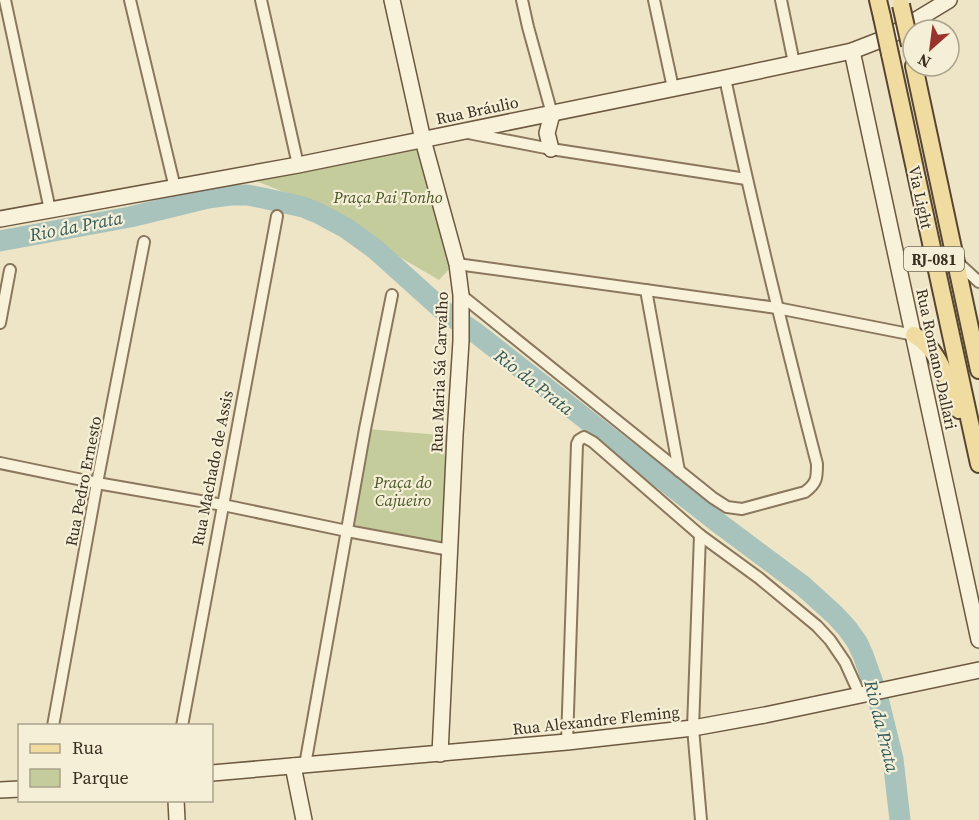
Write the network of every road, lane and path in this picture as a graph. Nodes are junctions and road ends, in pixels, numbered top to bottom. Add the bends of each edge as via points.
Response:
1 (4, 0) edge
2 (130, 0) edge
3 (261, 0) edge
4 (392, 0) edge
5 (522, 0) edge
6 (654, 0) edge
7 (781, 0) edge
8 (949, 0) edge
9 (901, 2) edge
10 (880, 8) edge
11 (904, 18) edge
12 (852, 51) junction
13 (794, 63) junction
14 (725, 78) junction
15 (917, 78) edge
16 (673, 88) junction
17 (552, 114) junction
18 (463, 132) junction
19 (423, 140) junction
20 (551, 149) junction
21 (298, 165) junction
22 (746, 179) junction
23 (175, 188) junction
24 (50, 210) junction
25 (277, 216) dead end
26 (0, 219) edge
27 (144, 242) dead end
28 (957, 262) junction
29 (457, 264) junction
30 (10, 270) dead end
31 (979, 282) edge
32 (646, 290) junction
33 (392, 295) dead end
34 (462, 302) junction
35 (777, 308) junction
36 (979, 319) edge
37 (0, 322) edge
38 (914, 335) junction
39 (972, 337) junction
40 (979, 370) edge
41 (975, 447) junction
42 (0, 463) edge
43 (979, 464) edge
44 (679, 471) junction
45 (98, 483) junction
46 (223, 505) junction
47 (347, 531) junction
48 (700, 535) junction
49 (450, 550) junction
50 (979, 640) edge
51 (979, 670) edge
52 (865, 694) junction
53 (53, 724) edge
54 (182, 724) edge
55 (693, 728) junction
56 (567, 742) junction
57 (440, 754) junction
58 (299, 766) junction
59 (213, 772) edge
60 (18, 789) edge
61 (0, 790) edge
62 (176, 802) edge
63 (177, 820) edge
64 (304, 820) edge
65 (701, 820) edge

1 - 24 street
2 - 23 street
3 - 21 street
4 - 19 street, Rua Maria Sá Carvalho
5 - 17 street
6 - 16 street
7 - 13 street
8 - 12 street, Rua Bráulio via 888,37
9 - 11 main road, bridge
10 - 41 main road, Via Light / RJ-081, bridge
12 - 13 street, Rua Bráulio
12 - 38 street, Rua Romano Dallari
13 - 14 street, Rua Bráulio
14 - 16 street, Rua Bráulio
14 - 22 street
15 - 28 main road, Via Light / RJ-081
16 - 17 street, Rua Bráulio
17 - 18 street, Rua Bráulio
17 - 20 street via 547,133
18 - 19 street, Rua Bráulio
18 - 20 street
19 - 21 street, Rua Bráulio
19 - 29 street, Rua Maria Sá Carvalho
20 - 22 street
21 - 23 street, Rua Bráulio
22 - 35 street
23 - 24 street, Rua Bráulio
24 - 26 street, Rua Bráulio
25 - 46 street, Rua Machado de Assis
27 - 45 street, Rua Pedro Ernesto
28 - 31 street
28 - 39 main road, Via Light / RJ-081
29 - 32 street
29 - 34 street, Rua Maria Sá Carvalho
30 - 37 street
32 - 35 street
32 - 44 street
33 - 47 street
34 - 44 street
34 - 49 street, Rua Maria Sá Carvalho
35 - 38 street
35 - 44 street via 817,464 814,486 742,509 731,508
36 - 39 street
38 - 41 main road via 938,361
38 - 50 street, Rua Romano Dallari
39 - 40 main road, Via Light / RJ-081
41 - 43 main road, Via Light / RJ-081
42 - 45 street
45 - 46 street
45 - 53 street, Rua Pedro Ernesto
46 - 47 street
46 - 54 street, Rua Machado de Assis
47 - 49 street
47 - 58 street
48 - 52 street via 817,626
48 - 55 street
48 - 56 street via 593,442 584,437 579,440
49 - 57 street, Rua Maria Sá Carvalho
51 - 52 street, Rua Alexandre Fleming
52 - 55 street, Rua Alexandre Fleming
55 - 56 street, Rua Alexandre Fleming
55 - 65 street
56 - 57 street, Rua Alexandre Fleming
57 - 58 street, Rua Alexandre Fleming
58 - 59 street, Rua Alexandre Fleming
58 - 64 street
60 - 61 street
62 - 63 street

